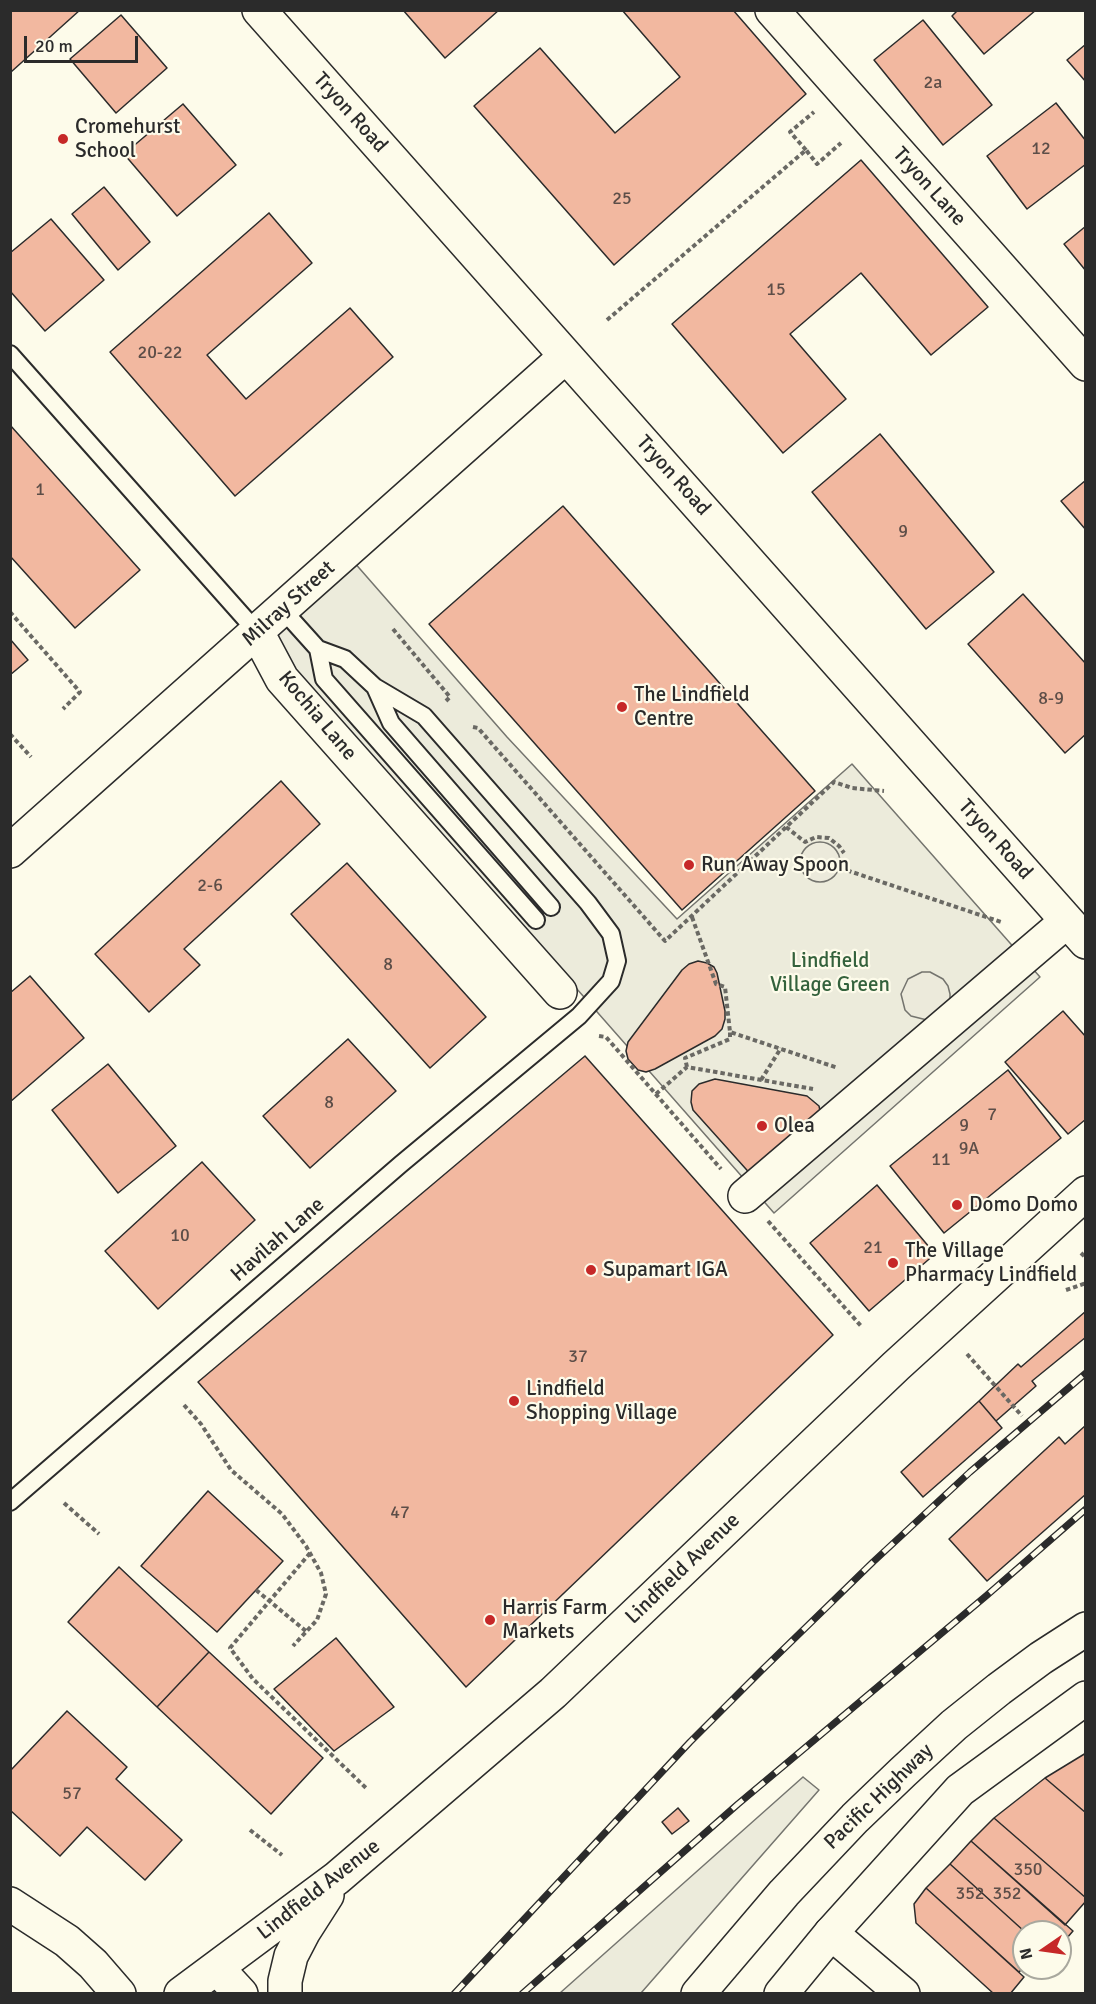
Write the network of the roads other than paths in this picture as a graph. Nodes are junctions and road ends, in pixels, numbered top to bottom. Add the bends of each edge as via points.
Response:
1 (259, 10) edge
2 (772, 10) edge
3 (10, 354) edge
4 (566, 356) junction
5 (1086, 364) edge
6 (282, 609) junction
7 (257, 632) junction
8 (318, 649) junction
9 (375, 687) junction
10 (10, 851) edge
11 (551, 907) dead end
12 (536, 920) dead end
13 (1076, 932) edge
14 (569, 1004) junction
15 (1086, 1192) edge
16 (745, 1196) dead end
17 (10, 1502) edge
18 (1086, 1629) edge
19 (1086, 1698) edge
20 (337, 1878) junction
21 (10, 1904) edge
22 (831, 1933) junction
23 (217, 1968) junction
24 (119, 1994) edge
25 (181, 1994) edge
26 (241, 1994) edge
27 (285, 1994) edge
28 (698, 1994) edge
29 (781, 1994) edge
30 (903, 1994) edge

1 - 4 main road, Tryon Road
2 - 5 main road, Tryon Lane
3 - 7 lane, Kochia Lane
4 - 6 main road, Milray Street
4 - 13 main road, Tryon Road
6 - 7 main road, Milray Street
6 - 8 lane
7 - 10 main road, Milray Street
7 - 14 main road, Kochia Lane via 282,679
8 - 9 lane via 345,659
8 - 12 lane via 324,679
9 - 11 lane via 391,723
9 - 14 lane, Havilah Lane via 424,716 611,934 617,961 611,981
13 - 16 main road via 869,1090
14 - 17 lane, Havilah Lane via 401,1164
15 - 20 main road, Lindfield Avenue via 896,1365 554,1693
18 - 28 main road, Pacific Highway via 1041,1658 954,1725 887,1787 784,1893
19 - 22 main road via 960,1790
20 - 23 main road, Lindfield Avenue
20 - 27 main road via 291,1956
21 - 24 main road via 67,1941
22 - 29 main road
22 - 30 main road
23 - 25 main road, Lindfield Avenue
23 - 26 main road

